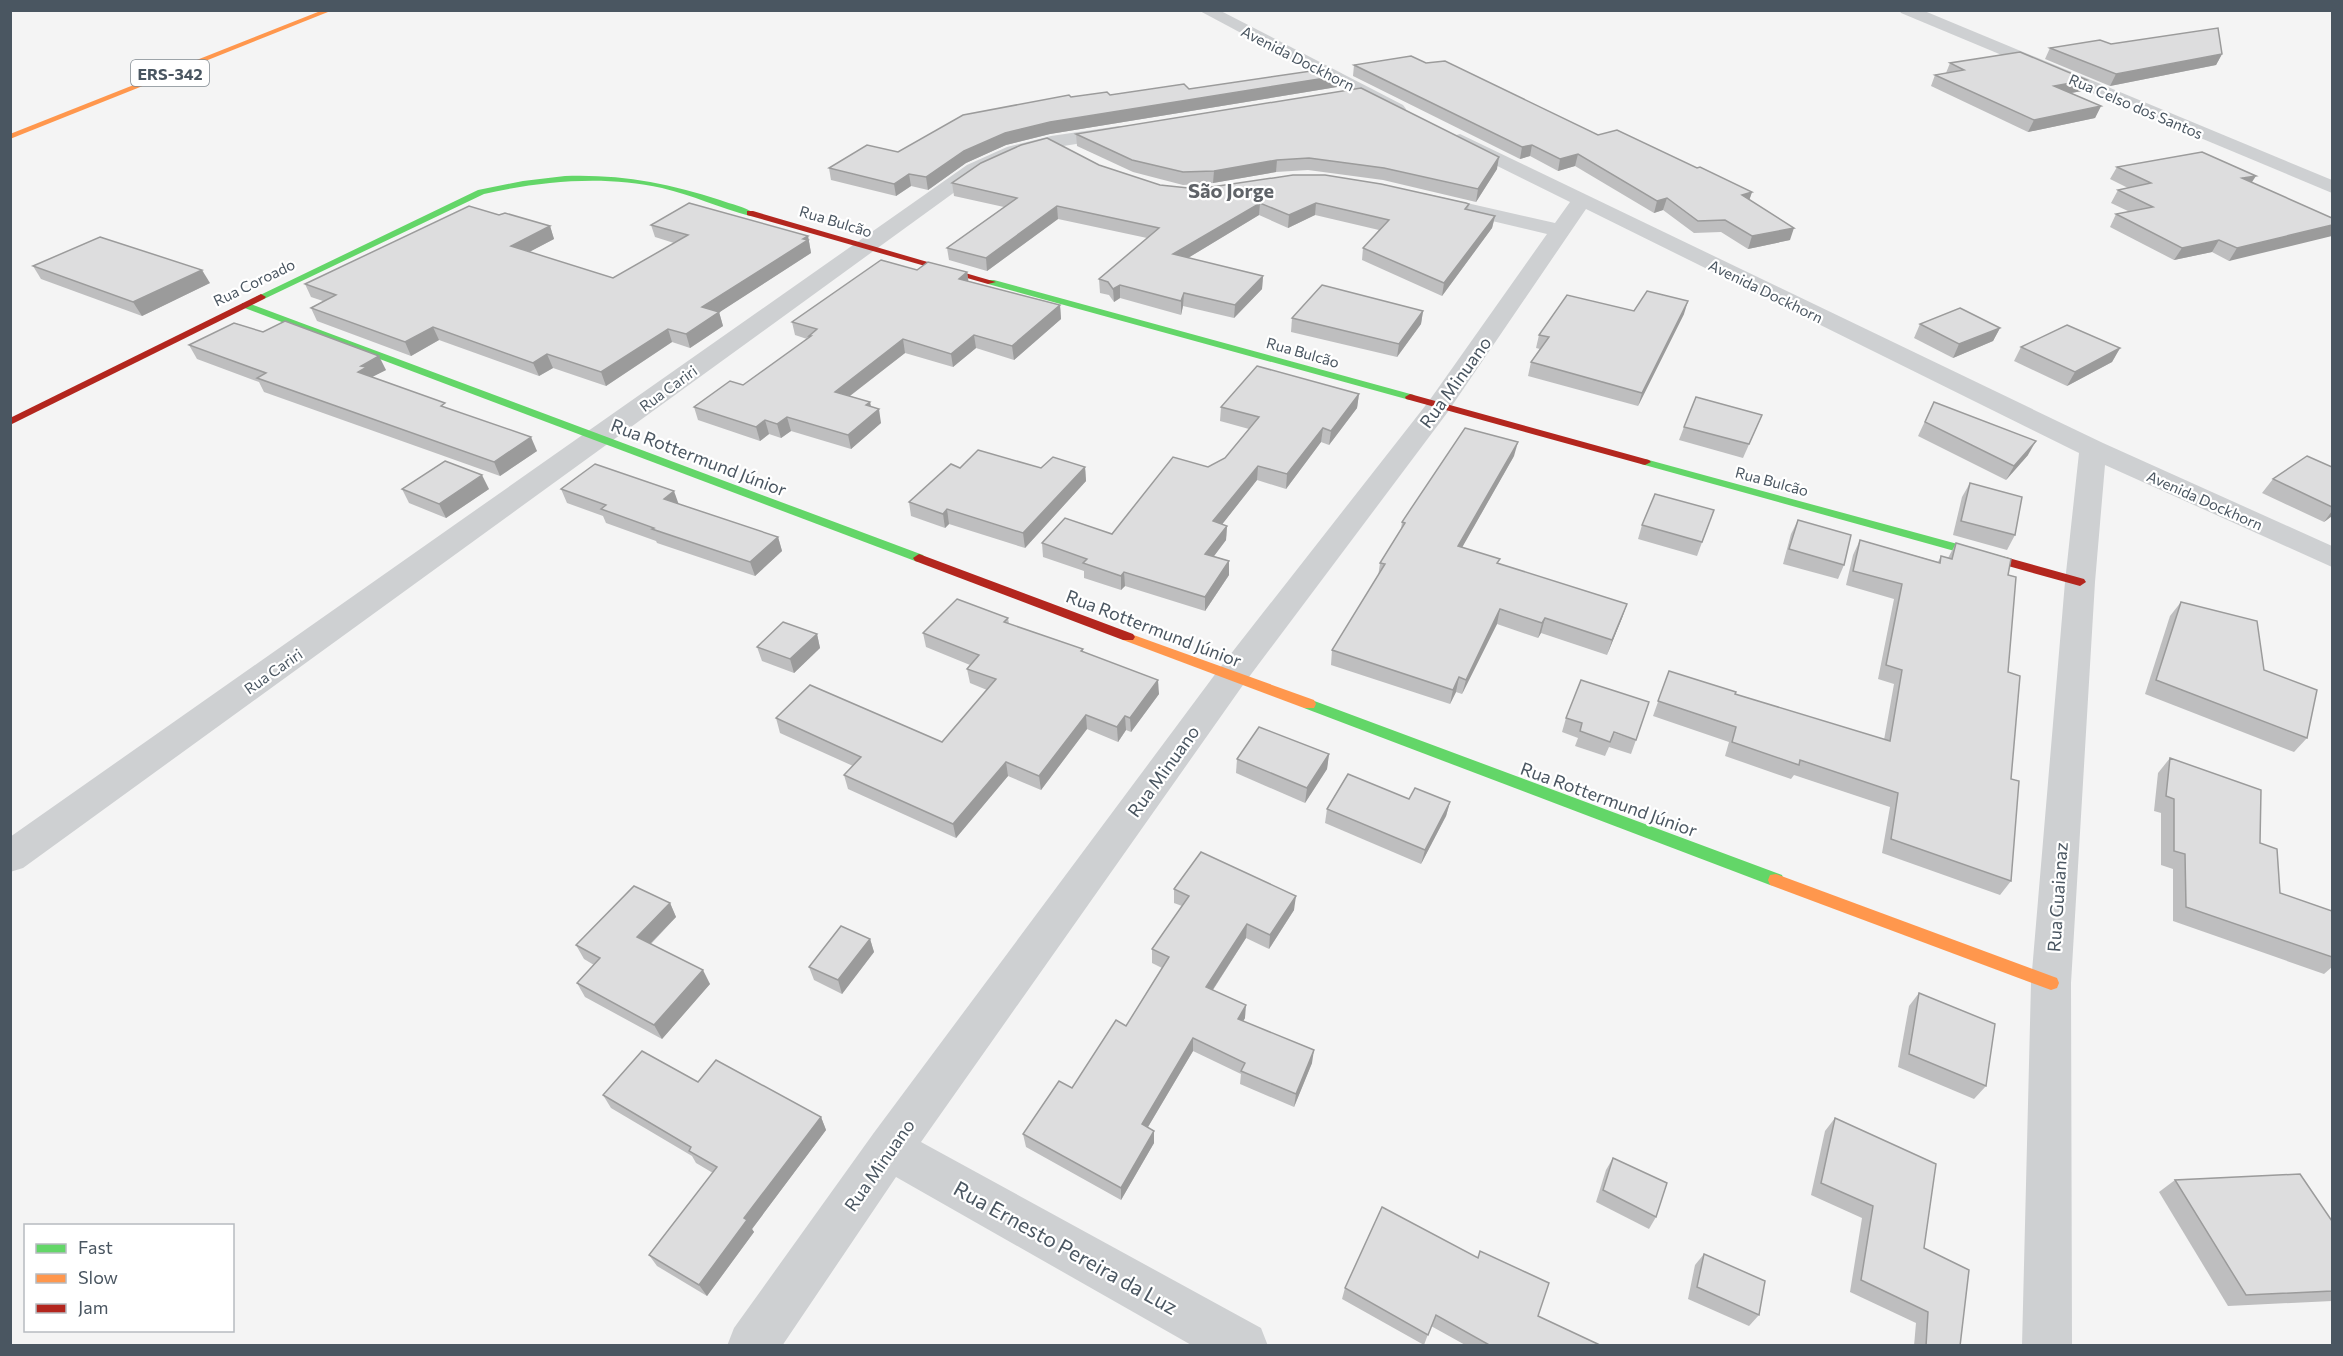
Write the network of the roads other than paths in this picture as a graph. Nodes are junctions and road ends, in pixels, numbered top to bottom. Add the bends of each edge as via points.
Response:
1 (330, 10) edge
2 (1206, 10) edge
3 (1907, 10) edge
4 (1360, 91) junction
5 (1326, 97) edge
6 (1413, 117) edge
7 (1144, 128) edge
8 (1445, 133) edge
9 (10, 137) edge
10 (1051, 142) junction
11 (1077, 157) edge
12 (516, 184) joint
13 (2332, 187) edge
14 (1407, 196) edge
15 (1581, 201) junction
16 (1562, 231) junction
17 (865, 247) junction
18 (245, 305) junction
19 (1438, 407) junction
20 (10, 422) edge
21 (598, 438) junction
22 (2093, 449) junction
23 (2332, 557) edge
24 (2080, 582) junction
25 (1231, 677) junction
26 (10, 857) edge
27 (2051, 983) junction
28 (889, 1149) junction
29 (752, 1346) edge
30 (1243, 1346) edge
31 (2047, 1346) edge

1 - 9 street, ERS-342
2 - 4 street, Avenida Dockhorn
3 - 13 street, Rua Celso dos Santos
4 - 5 street
4 - 6 street, Avenida Dockhorn
7 - 10 street, Rua Cariri
8 - 15 street, Avenida Dockhorn
10 - 11 street
10 - 17 street, Rua Cariri via 1014,151 974,170
12 - 17 street, Rua Bulcão via 570,178 651,183
12 - 18 street, Rua Coroado via 481,192
14 - 16 street
15 - 16 street, Rua Minuano
15 - 22 street, Avenida Dockhorn
16 - 19 street, Rua Minuano
17 - 19 street, Rua Bulcão
17 - 21 street, Rua Cariri
18 - 20 street, Rua Coroado
18 - 21 street, Rua Rottermund Júnior
19 - 24 street, Rua Bulcão
19 - 25 street, Rua Minuano
21 - 25 street, Rua Rottermund Júnior
21 - 26 street, Rua Cariri
22 - 23 street, Avenida Dockhorn
22 - 24 street, Rua Guaianaz
24 - 27 street, Rua Guaianaz
25 - 27 street, Rua Rottermund Júnior
25 - 28 street, Rua Minuano
27 - 31 street, Rua Guaianaz
28 - 29 street, Rua Minuano
28 - 30 street, Rua Ernesto Pereira da Luz

